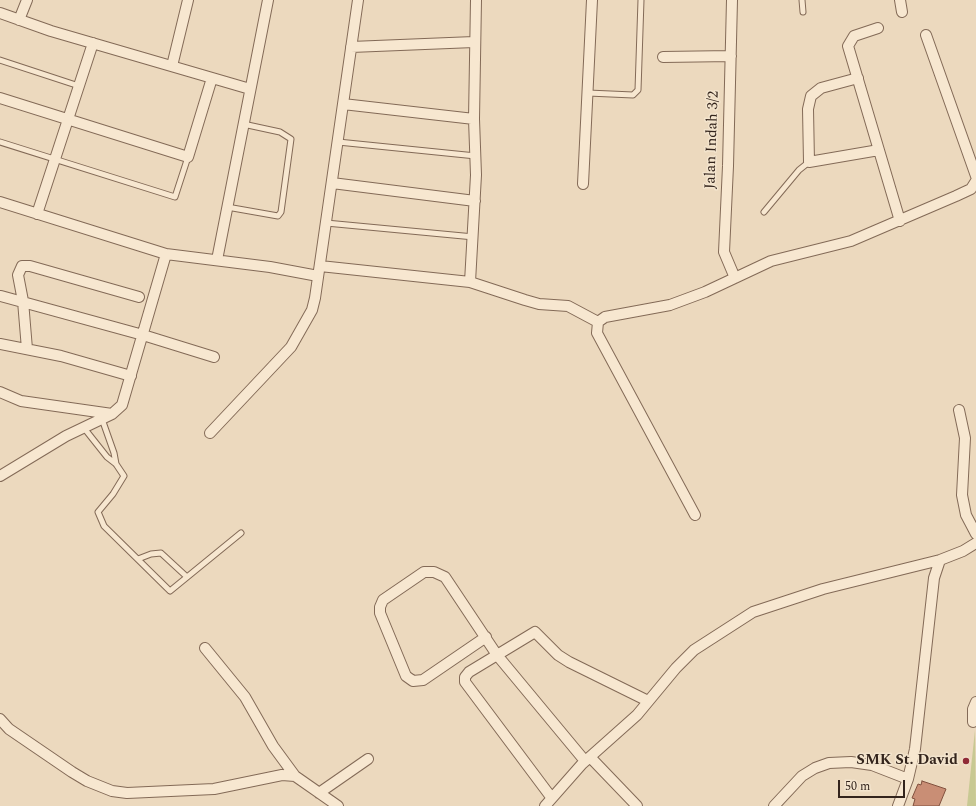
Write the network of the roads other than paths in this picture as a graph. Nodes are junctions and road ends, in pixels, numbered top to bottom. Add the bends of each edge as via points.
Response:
1 (27, 0) edge
2 (188, 0) edge
3 (268, 0) edge
4 (358, 0) edge
5 (476, 0) edge
6 (592, 0) edge
7 (641, 0) edge
8 (732, 0) edge
9 (802, 0) edge
10 (900, 0) edge
11 (803, 12) dead end
12 (902, 12) dead end
13 (0, 13) edge
14 (20, 20) junction
15 (878, 28) dead end
16 (926, 35) dead end
17 (474, 42) junction
18 (93, 43) junction
19 (351, 47) junction
20 (731, 56) junction
21 (663, 57) dead end
22 (0, 60) edge
23 (172, 66) junction
24 (212, 78) junction
25 (858, 78) junction
26 (79, 86) junction
27 (250, 89) junction
28 (588, 93) junction
29 (0, 98) edge
30 (343, 104) junction
31 (474, 119) junction
32 (68, 121) junction
33 (243, 124) junction
34 (0, 142) edge
35 (338, 142) junction
36 (879, 150) junction
37 (476, 156) junction
38 (188, 157) junction
39 (55, 160) junction
40 (809, 162) junction
41 (976, 176) edge
42 (976, 181) edge
43 (332, 183) junction
44 (583, 184) dead end
45 (475, 200) junction
46 (0, 202) edge
47 (227, 207) junction
48 (764, 212) dead end
49 (37, 214) junction
50 (900, 221) junction
51 (326, 223) junction
52 (474, 237) junction
53 (166, 254) junction
54 (217, 260) junction
55 (319, 271) junction
56 (734, 278) junction
57 (470, 282) junction
58 (1, 296) edge
59 (139, 297) dead end
60 (23, 301) junction
61 (598, 322) junction
62 (143, 335) junction
63 (0, 344) edge
64 (27, 349) junction
65 (214, 357) dead end
66 (131, 376) junction
67 (0, 392) edge
68 (959, 410) dead end
69 (112, 414) junction
70 (102, 419) junction
71 (84, 428) junction
72 (210, 433) dead end
73 (116, 464) junction
74 (0, 476) edge
75 (695, 515) dead end
76 (241, 533) dead end
77 (976, 534) edge
78 (976, 543) edge
79 (138, 559) junction
80 (940, 560) junction
81 (187, 577) junction
82 (486, 638) junction
83 (205, 648) dead end
84 (498, 655) junction
85 (648, 701) junction
86 (976, 702) edge
87 (0, 719) edge
88 (973, 722) dead end
89 (368, 759) dead end
90 (587, 759) junction
91 (295, 776) junction
92 (908, 779) junction
93 (319, 793) junction
94 (552, 797) junction
95 (338, 806) edge
96 (545, 806) edge
97 (637, 806) edge
98 (774, 806) edge
99 (898, 806) edge

1 - 14 street
2 - 23 street
3 - 27 street
4 - 19 street
5 - 17 street
6 - 28 street
7 - 28 lane via 638,90 633,95
8 - 20 street, Jalan Indah 3/2
9 - 11 lane
10 - 12 street
13 - 14 street
14 - 18 street
15 - 25 street via 854,36 850,40 848,46
16 - 41 street
17 - 19 street
17 - 31 street
18 - 23 street
18 - 26 street
19 - 30 street
20 - 21 street
20 - 56 street, Jalan Indah 3/2 via 724,252
22 - 26 lane
23 - 24 street
24 - 27 street
24 - 38 street
25 - 36 street
25 - 40 street via 821,88 810,96
26 - 32 street
27 - 33 street
28 - 44 street
29 - 32 street
30 - 31 street
30 - 35 street
31 - 37 street
32 - 38 street
32 - 39 street
33 - 47 street
33 - 47 lane via 280,132 291,139 281,212 278,216
34 - 39 lane
35 - 37 lane
35 - 43 street
36 - 40 street
36 - 50 street
37 - 45 street
38 - 39 lane via 175,197
39 - 49 street
40 - 48 lane via 799,170
42 - 50 street via 971,189
43 - 45 street
43 - 51 street
45 - 52 street
46 - 49 street
47 - 54 street
49 - 53 street
50 - 56 street via 851,241 771,261
51 - 52 lane
51 - 55 street
52 - 57 street
53 - 54 street
53 - 62 street
54 - 55 street
55 - 57 street
55 - 72 street via 312,310 297,339
56 - 61 street via 670,305 605,317
57 - 61 street via 532,302 568,306
58 - 60 street
59 - 60 street via 25,265 18,275
60 - 62 street
60 - 64 street
61 - 75 street via 597,333
62 - 65 street
62 - 66 street
63 - 64 street
64 - 66 street
66 - 69 street via 122,405
67 - 69 street via 21,401
68 - 77 street via 965,438 962,494 966,515
69 - 70 street
70 - 71 street
70 - 73 lane
71 - 73 lane via 107,457
71 - 74 street
73 - 79 lane via 124,476 98,512 104,526
76 - 81 lane
78 - 80 street
79 - 81 lane via 162,553
79 - 81 lane via 170,591
80 - 85 street via 823,589 753,612 694,650
80 - 92 street via 934,578 915,749
82 - 82 street via 445,577 434,572 424,572 383,600 380,606 380,613 406,676 413,680 423,680
82 - 84 street
83 - 91 street via 245,697 273,746
84 - 85 street via 536,632 558,655 569,662
84 - 90 street
84 - 94 street via 469,672 465,682
85 - 90 street via 637,715
86 - 88 street
87 - 91 street via 9,729 72,772 112,791 127,793 214,790 282,774
89 - 93 street
90 - 94 street
90 - 97 street
91 - 93 street
92 - 98 street via 872,765 851,762 829,763 802,776
92 - 99 street
93 - 95 street
94 - 96 street

